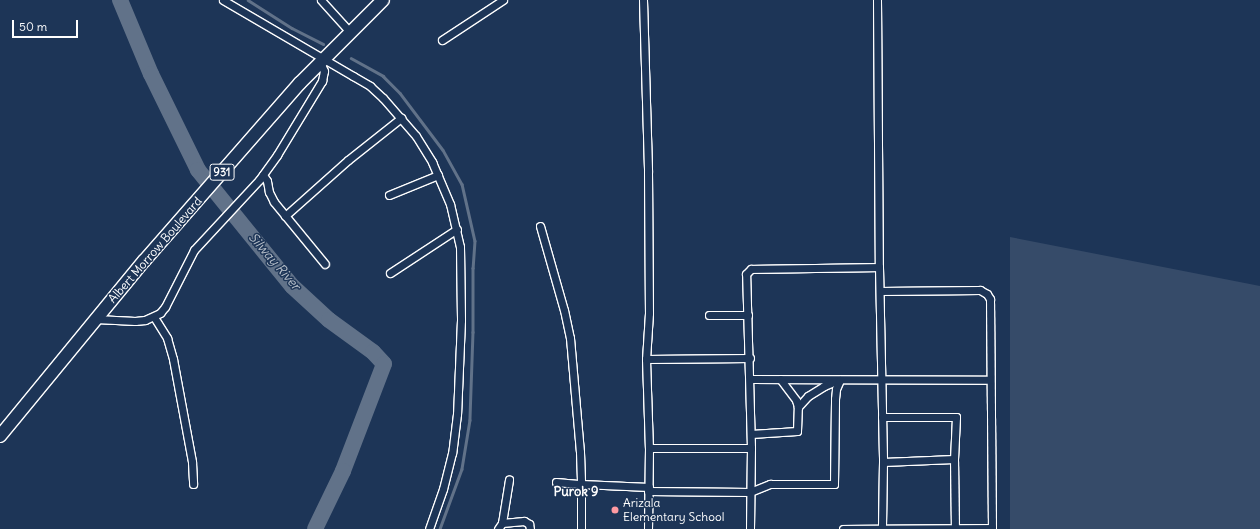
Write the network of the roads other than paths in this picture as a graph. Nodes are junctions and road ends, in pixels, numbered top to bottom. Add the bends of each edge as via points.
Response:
1 (223, 0) edge
2 (321, 0) edge
3 (383, 0) edge
4 (503, 0) edge
5 (643, 0) edge
6 (877, 0) edge
7 (350, 32) junction
8 (442, 40) dead end
9 (322, 61) junction
10 (400, 118) junction
11 (438, 175) junction
12 (261, 178) junction
13 (389, 195) dead end
14 (286, 216) junction
15 (540, 226) dead end
16 (457, 229) junction
17 (325, 264) dead end
18 (879, 267) junction
19 (390, 273) dead end
20 (880, 291) junction
21 (708, 315) dead end
22 (748, 315) junction
23 (154, 317) junction
24 (96, 319) junction
25 (750, 358) junction
26 (646, 359) junction
27 (750, 379) junction
28 (780, 379) junction
29 (881, 379) junction
30 (840, 380) junction
31 (990, 380) junction
32 (798, 407) junction
33 (882, 417) junction
34 (751, 434) junction
35 (0, 436) edge
36 (649, 448) junction
37 (751, 448) junction
38 (954, 459) junction
39 (883, 462) junction
40 (509, 480) dead end
41 (556, 482) dead end
42 (193, 484) dead end
43 (581, 484) junction
44 (648, 489) junction
45 (750, 492) junction
46 (500, 526) edge
47 (955, 528) junction
48 (992, 528) edge
49 (429, 529) edge
50 (530, 529) edge
51 (581, 529) edge
52 (648, 529) edge
53 (750, 529) edge
54 (843, 529) edge
55 (882, 529) edge

1 - 9 street
2 - 7 street
3 - 7 highway, Albert Morrow Boulevard / 931
4 - 8 street
5 - 26 street via 648,180 649,314
6 - 18 street
7 - 9 highway, Albert Morrow Boulevard / 931
9 - 10 street via 370,86
9 - 12 street via 322,81
9 - 24 highway, Albert Morrow Boulevard / 931 via 144,261
10 - 11 street via 416,136
10 - 14 street via 348,160
11 - 13 street
11 - 16 street
12 - 14 street via 268,184 270,195
12 - 23 street via 201,241 188,259 170,301
14 - 17 street
15 - 43 street via 570,338
16 - 19 street
16 - 49 street via 460,247 461,320 457,414 445,482
18 - 20 street
18 - 22 street via 751,269 745,279
20 - 29 street
20 - 31 street via 985,292 990,299
21 - 22 street
22 - 25 street
23 - 24 street via 135,321
23 - 42 street via 167,338 173,359 192,462
24 - 35 highway, Albert Morrow Boulevard / 931
25 - 26 street
25 - 27 street
26 - 36 street
27 - 28 street
27 - 34 street
28 - 30 street
28 - 32 street via 796,400
29 - 30 street
29 - 31 street
29 - 33 street
30 - 32 street via 808,396
30 - 45 street via 835,399 834,484 770,484
31 - 48 street
32 - 34 street via 797,431
33 - 38 street via 956,417
33 - 39 street
34 - 37 street
36 - 37 street
36 - 44 street
37 - 45 street
38 - 39 street
38 - 47 street
39 - 55 street
40 - 46 street
41 - 43 street
43 - 44 street
43 - 51 street
44 - 45 street
44 - 52 street
45 - 53 street
46 - 50 street via 524,521 529,524
47 - 48 street
47 - 55 street
54 - 55 street

